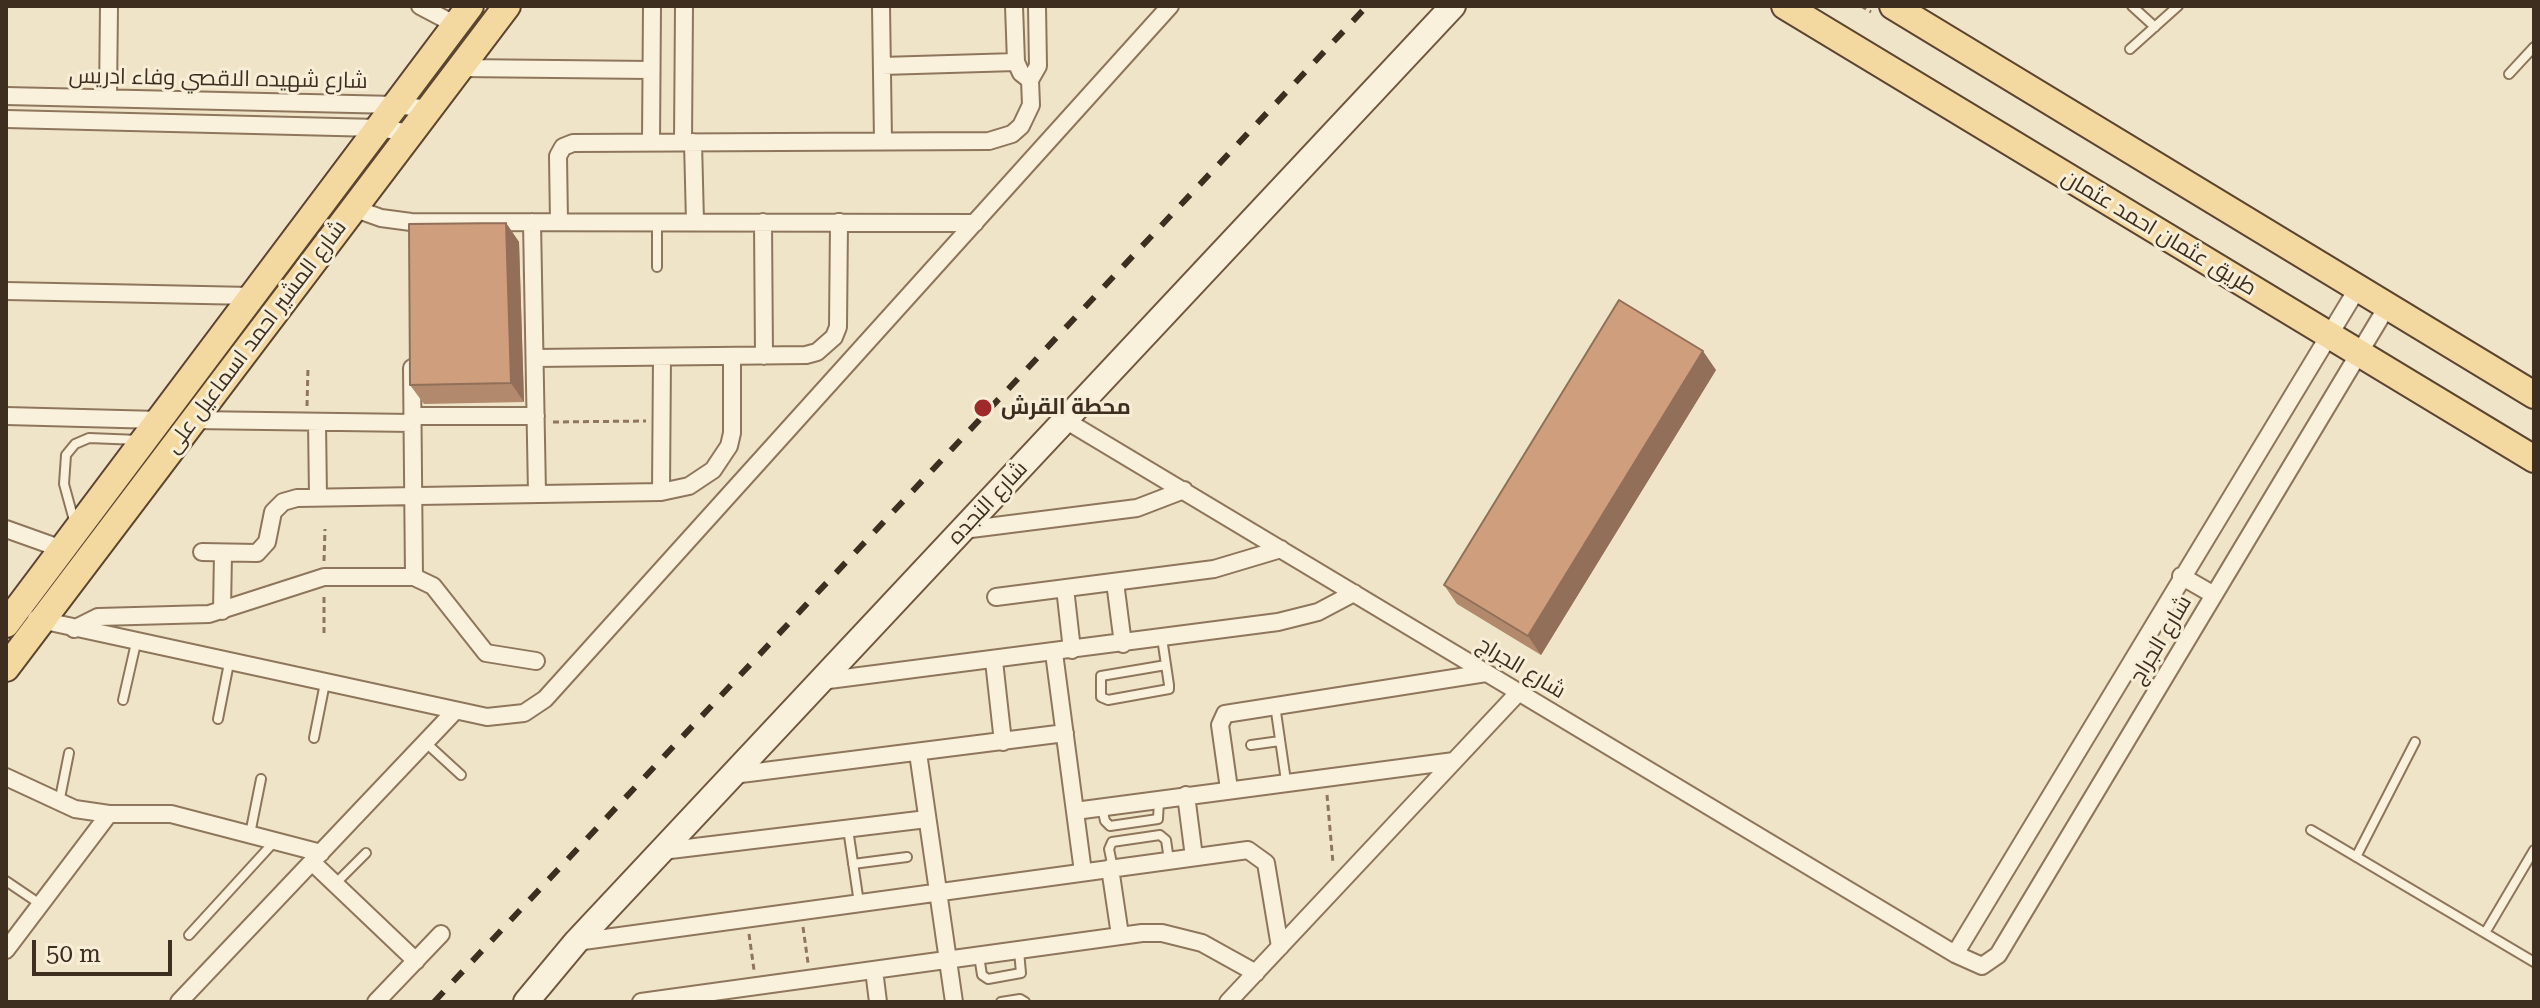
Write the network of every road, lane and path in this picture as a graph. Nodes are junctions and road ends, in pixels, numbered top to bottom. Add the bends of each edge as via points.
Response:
1 (109, 6) edge
2 (420, 6) edge
3 (507, 6) edge
4 (652, 6) edge
5 (684, 6) edge
6 (881, 6) edge
7 (1014, 6) edge
8 (1037, 6) edge
9 (1170, 6) edge
10 (1453, 6) edge
11 (1785, 6) edge
12 (1893, 6) edge
13 (2132, 6) edge
14 (2178, 6) edge
15 (463, 16) edge
16 (2155, 27) junction
17 (2534, 47) edge
18 (2130, 49) dead end
19 (1016, 62) junction
20 (882, 66) junction
21 (460, 68) junction
22 (651, 70) junction
23 (2509, 74) dead end
24 (1030, 80) junction
25 (6, 96) edge
26 (42, 97) junction
27 (108, 98) junction
28 (396, 105) junction
29 (429, 109) junction
30 (6, 119) edge
31 (42, 120) junction
32 (378, 128) junction
33 (411, 133) junction
34 (883, 141) junction
35 (651, 142) junction
36 (688, 142) junction
37 (353, 208) junction
38 (532, 222) junction
39 (559, 222) junction
40 (657, 222) junction
41 (695, 222) junction
42 (763, 222) junction
43 (839, 222) junction
44 (975, 223) junction
45 (657, 267) dead end
46 (2359, 286) junction
47 (6, 291) edge
48 (252, 296) junction
49 (2388, 305) junction
50 (2328, 335) junction
51 (2357, 353) junction
52 (412, 356) edge
53 (732, 356) junction
54 (764, 356) junction
55 (662, 357) junction
56 (535, 358) junction
57 (308, 367) dead end
58 (2534, 395) edge
59 (6, 416) edge
60 (89, 418) junction
61 (536, 419) junction
62 (193, 420) junction
63 (413, 420) junction
64 (662, 420) junction
65 (1065, 420) junction
66 (312, 422) junction
67 (152, 430) junction
68 (89, 438) junction
69 (2534, 459) edge
70 (1184, 490) junction
71 (661, 492) junction
72 (537, 494) junction
73 (413, 496) junction
74 (318, 497) junction
75 (963, 530) junction
76 (7, 531) edge
77 (70, 540) junction
78 (1281, 549) junction
79 (202, 552) dead end
80 (223, 553) junction
81 (2181, 576) junction
82 (414, 577) junction
83 (1115, 582) junction
84 (1065, 588) junction
85 (1354, 593) junction
86 (2214, 595) junction
87 (996, 597) dead end
88 (222, 611) junction
89 (12, 616) edge
90 (41, 622) junction
91 (74, 629) junction
92 (1162, 638) junction
93 (136, 643) junction
94 (1123, 644) junction
95 (1072, 650) junction
96 (1054, 653) junction
97 (536, 661) dead end
98 (994, 661) junction
99 (229, 663) junction
100 (1166, 665) junction
101 (6, 668) edge
102 (1486, 673) junction
103 (821, 681) junction
104 (325, 683) junction
105 (1518, 693) junction
106 (123, 700) dead end
107 (1275, 705) junction
108 (455, 711) junction
109 (218, 719) dead end
110 (1065, 733) junction
111 (314, 738) dead end
112 (1280, 741) junction
113 (425, 742) junction
114 (1003, 742) junction
115 (2415, 742) dead end
116 (1251, 745) dead end
117 (69, 753) dead end
118 (918, 753) junction
119 (1454, 761) junction
120 (461, 775) dead end
121 (733, 775) junction
122 (1325, 775) junction
123 (6, 777) edge
124 (261, 779) dead end
125 (1286, 781) junction
126 (1229, 789) junction
127 (1186, 795) junction
128 (59, 804) junction
129 (1075, 811) junction
130 (109, 814) junction
131 (927, 819) junction
132 (848, 829) junction
133 (2311, 830) dead end
134 (250, 835) junction
135 (275, 841) junction
136 (2534, 850) edge
137 (662, 851) junction
138 (366, 853) dead end
139 (907, 857) dead end
140 (1194, 857) junction
141 (2356, 857) junction
142 (316, 858) junction
143 (1169, 860) junction
144 (853, 864) junction
145 (1111, 868) junction
146 (1083, 872) junction
147 (6, 881) edge
148 (335, 884) junction
149 (1336, 888) junction
150 (938, 892) junction
151 (859, 903) junction
152 (40, 904) junction
153 (800, 911) junction
154 (747, 919) junction
155 (2485, 933) junction
156 (441, 934) dead end
157 (189, 935) dead end
158 (1120, 935) junction
159 (576, 942) junction
160 (1280, 947) junction
161 (6, 950) edge
162 (1019, 950) junction
163 (1955, 954) junction
164 (979, 956) junction
165 (947, 960) junction
166 (416, 961) junction
167 (2534, 962) edge
168 (874, 970) junction
169 (1256, 973) junction
170 (810, 979) junction
171 (756, 986) junction
172 (708, 997) edge
173 (180, 1002) edge
174 (376, 1002) edge
175 (526, 1002) edge
176 (641, 1002) edge
177 (878, 1002) edge
178 (954, 1002) edge
179 (1001, 1002) edge
180 (1025, 1002) edge
181 (1228, 1002) edge

1 - 27 street
2 - 15 street
3 - 21 main road, شارع المشير احمد اسماعيل على
4 - 22 street
5 - 36 street
6 - 20 street
7 - 19 street
8 - 24 street via 1038,66
9 - 44 street
10 - 65 street, شارع النجده
11 - 50 main road, طريق عثمان احمد عثمان
12 - 46 main road
13 - 16 lane
14 - 16 lane
15 - 28 main road, شارع المشير احمد اسماعيل على
16 - 18 lane
17 - 23 lane
19 - 20 street
19 - 24 street
20 - 34 street
21 - 22 street
21 - 29 main road, شارع المشير احمد اسماعيل على
22 - 35 street
24 - 34 street via 1027,116 1001,139
25 - 26 street, شارع شهيده الاقصي وفاء ادريس
26 - 27 street, شارع شهيده الاقصي وفاء ادريس
26 - 31 street
27 - 28 street, شارع شهيده الاقصي وفاء ادريس
28 - 29 street, شارع شهيده الاقصي وفاء ادريس
28 - 32 main road, شارع المشير احمد اسماعيل على
29 - 33 main road, شارع المشير احمد اسماعيل على
30 - 31 street, شارع شهيده الاقصي وفاء ادريس
31 - 32 street, شارع شهيده الاقصي وفاء ادريس
32 - 33 street, شارع شهيده الاقصي وفاء ادريس
32 - 48 main road, شارع المشير احمد اسماعيل على
33 - 37 main road, شارع المشير احمد اسماعيل على
34 - 36 street
35 - 36 street
35 - 39 street via 563,147 558,161
36 - 41 street
37 - 38 street via 411,230
37 - 62 main road, شارع المشير احمد اسماعيل على
38 - 39 street
38 - 56 street
39 - 40 street
40 - 41 street
40 - 45 lane
41 - 42 street
42 - 43 street
42 - 54 street
43 - 44 street
43 - 54 street via 840,316 834,337 806,355
44 - 108 street via 545,699 512,717
46 - 49 main road
46 - 50 street, شارع الجراج
47 - 48 street
48 - 67 main road, شارع المشير احمد اسماعيل على
49 - 51 street, شارع الجراج
49 - 58 main road
50 - 51 main road, طريق عثمان احمد عثمان
50 - 81 street, شارع الجراج
51 - 69 main road, طريق عثمان احمد عثمان
51 - 86 street, شارع الجراج
52 - 63 street
53 - 54 street
53 - 55 street
53 - 71 street via 729,446 702,479
55 - 56 street
55 - 64 street
56 - 61 street
57 - 66 path
59 - 60 street
60 - 67 street
60 - 68 lane
61 - 63 street
61 - 64 path
61 - 72 street
62 - 66 street
62 - 90 main road, شارع المشير احمد اسماعيل على
63 - 66 street
63 - 73 street
64 - 71 street
65 - 70 street, شارع الجراج
65 - 75 street, شارع النجده
66 - 74 street
67 - 68 lane
67 - 77 main road, شارع المشير احمد اسماعيل على
68 - 77 lane via 75,444 63,469
70 - 75 street via 1137,508
70 - 78 street, شارع الجراج
71 - 72 street
72 - 73 street
73 - 74 street
73 - 82 street
74 - 80 street via 290,499 277,507 262,550
75 - 103 street, شارع النجده
76 - 77 street
77 - 89 main road, شارع المشير احمد اسماعيل على
78 - 83 street via 1231,566
78 - 85 street, شارع الجراج
79 - 80 street
80 - 88 street
81 - 86 street
81 - 163 street, شارع الجراج
82 - 88 street via 324,577
82 - 97 street via 433,586 486,653
83 - 84 street
83 - 94 street
84 - 87 street
84 - 95 street
85 - 92 street via 1298,618
85 - 102 street, شارع الجراج
86 - 163 street, شارع الجراج via 1998,955 1982,966
88 - 91 street via 183,617 98,617
89 - 90 street
90 - 91 street
90 - 101 main road, شارع المشير احمد اسماعيل على
91 - 93 street
92 - 94 street
92 - 100 lane
93 - 99 street
93 - 106 lane
94 - 95 street
95 - 96 street
96 - 98 street
96 - 110 street
98 - 103 street
98 - 114 street
99 - 104 street
99 - 109 lane
100 - 100 lane via 1167,690 1101,697 1101,676
102 - 105 street, شارع الجراج
102 - 107 street
103 - 121 street, شارع النجده
104 - 108 street
104 - 111 lane
105 - 119 street
105 - 163 street, شارع الجراج
107 - 112 lane
107 - 126 street via 1232,711 1221,718
108 - 113 street
110 - 114 street
110 - 129 street
112 - 116 lane
112 - 125 lane
113 - 120 lane
113 - 142 street
114 - 118 street
115 - 141 lane
117 - 128 lane
118 - 121 street
118 - 131 street
119 - 122 street
119 - 149 street
121 - 137 street, شارع النجده
122 - 125 street
122 - 149 path
123 - 128 street
124 - 134 lane
125 - 126 street
126 - 127 street
127 - 129 street
127 - 140 street
128 - 130 street
129 - 146 street
130 - 134 street via 160,812
130 - 152 street
131 - 132 street
131 - 150 street
132 - 137 street
132 - 144 lane
133 - 141 lane
134 - 135 street
135 - 142 street
135 - 157 lane
136 - 155 lane
137 - 159 street, شارع النجده
138 - 148 lane
139 - 144 lane
140 - 143 street
140 - 160 street via 1248,850 1262,857
141 - 155 lane
142 - 148 street
142 - 173 street
143 - 145 street
143 - 145 lane via 1160,835 1112,842
144 - 151 lane
145 - 146 street
145 - 158 street
146 - 150 street
147 - 152 lane
148 - 166 street
149 - 160 street
150 - 151 street
150 - 165 street
151 - 153 street
152 - 161 street
153 - 154 street
153 - 170 path
154 - 159 street
154 - 171 path
155 - 167 lane
156 - 166 street
158 - 162 street
158 - 169 street via 1182,937
159 - 175 street, شارع النجده
160 - 169 street
162 - 164 street
162 - 164 lane via 1021,973 988,979 982,975
164 - 165 street
165 - 168 street
165 - 178 street
166 - 174 street
168 - 170 street
168 - 177 street
169 - 181 street
170 - 171 street
171 - 172 street
172 - 176 street
179 - 180 lane

